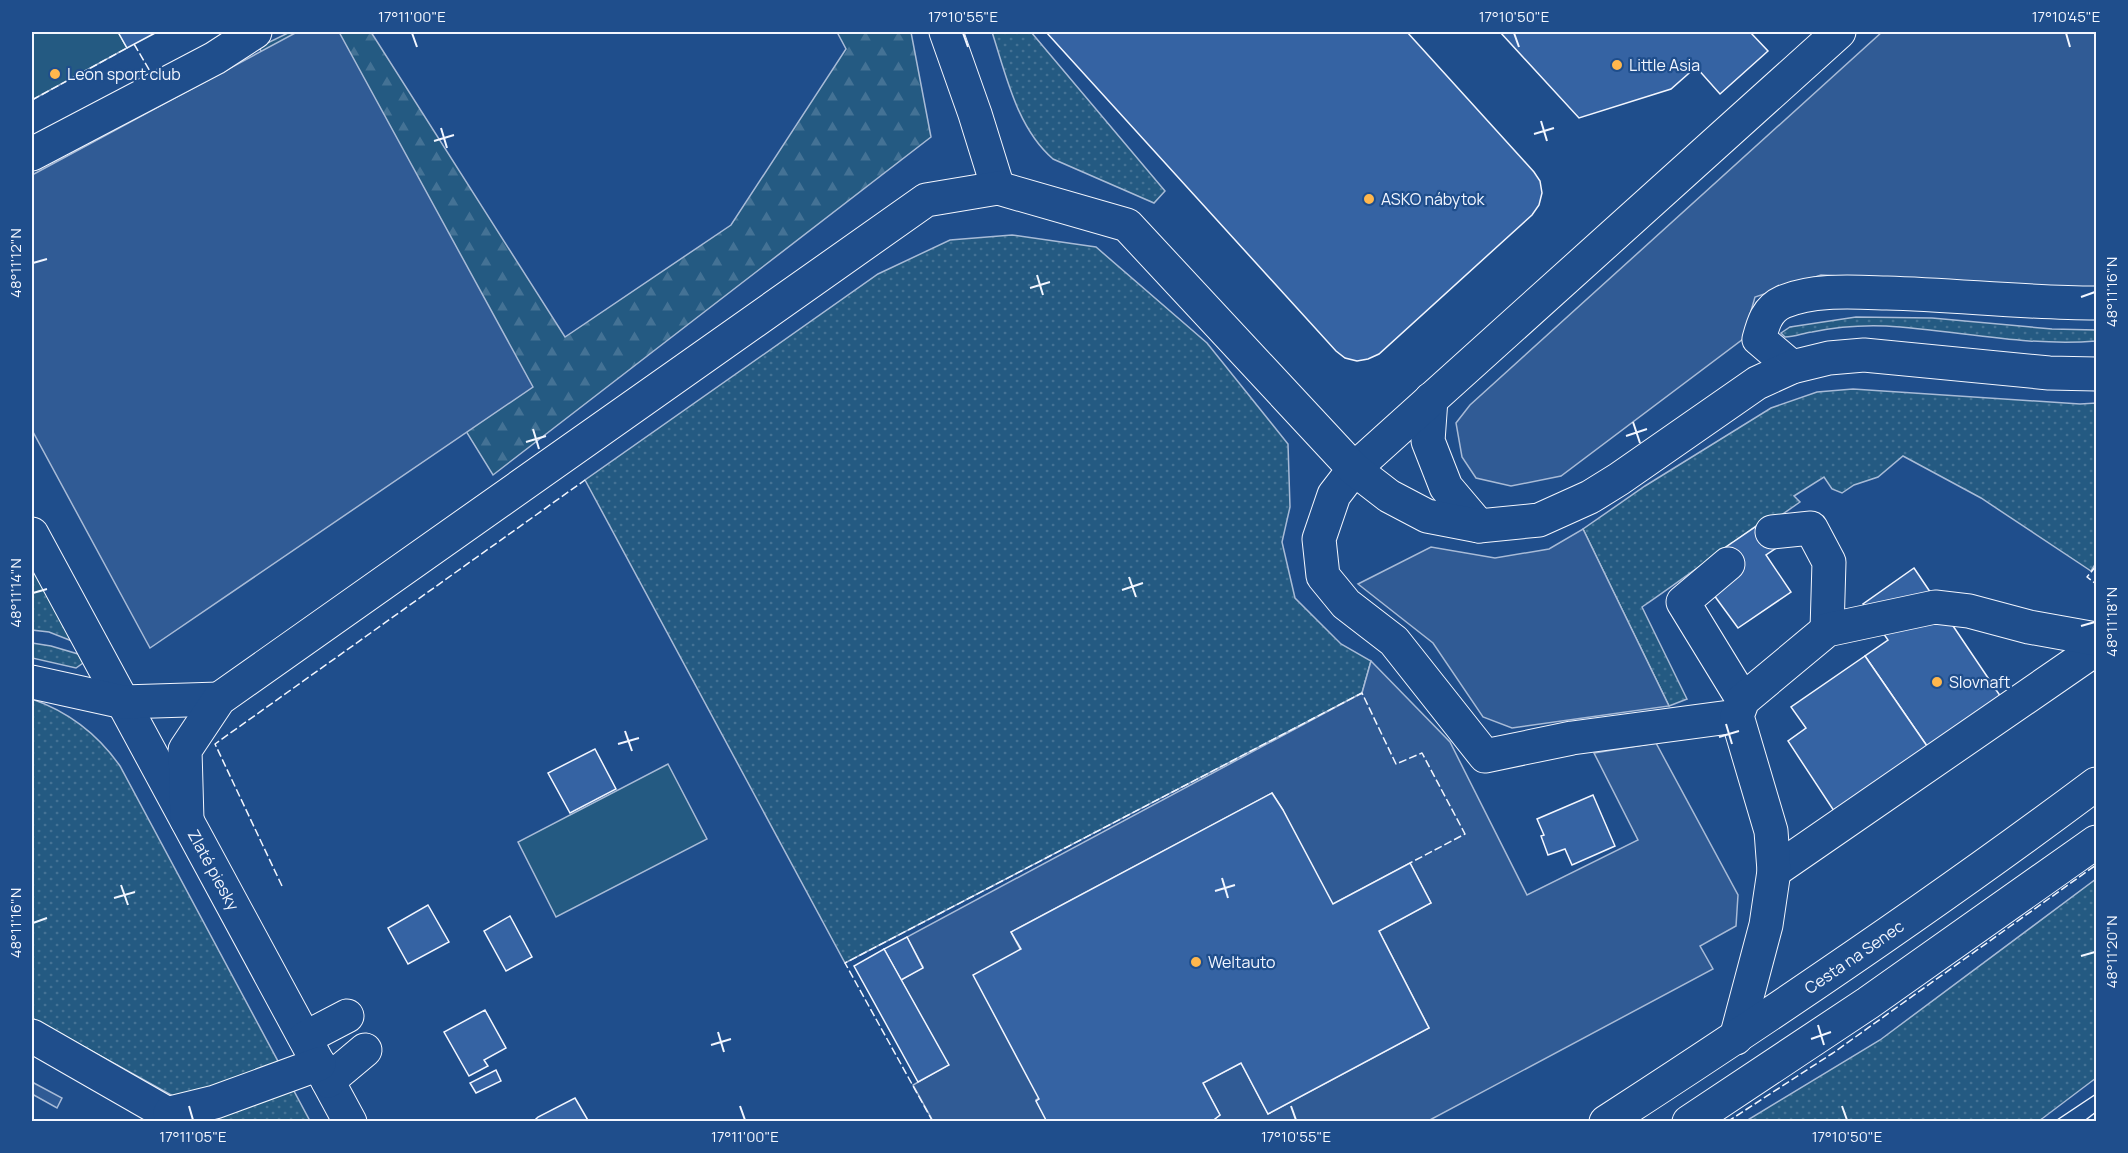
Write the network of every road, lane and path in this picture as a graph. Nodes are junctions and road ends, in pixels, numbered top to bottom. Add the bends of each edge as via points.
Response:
1 (255, 32) edge
2 (946, 32) edge
3 (1839, 32) edge
4 (32, 154) edge
5 (998, 188) junction
6 (2097, 303) edge
7 (1792, 367) junction
8 (2097, 374) edge
9 (1431, 399) junction
10 (1354, 469) junction
11 (1479, 526) junction
12 (1772, 532) dead end
13 (32, 534) edge
14 (1728, 564) dead end
15 (1827, 630) junction
16 (2097, 639) edge
17 (2097, 649) edge
18 (32, 682) edge
19 (219, 699) junction
20 (123, 702) junction
21 (1740, 708) junction
22 (2097, 784) edge
23 (187, 820) junction
24 (2097, 842) edge
25 (1774, 871) junction
26 (347, 1016) dead end
27 (32, 1036) edge
28 (1736, 1038) junction
29 (365, 1050) dead end
30 (317, 1061) junction
31 (176, 1118) edge
32 (350, 1122) edge
33 (1606, 1122) edge
34 (1689, 1122) edge

1 - 4 main road via 216,58
2 - 5 main road
3 - 9 main road
5 - 10 main road via 1127,225
5 - 19 main road via 926,200
6 - 7 main road via 1836,292 1800,298 1781,303 1766,316 1759,339
7 - 8 main road via 1864,355
7 - 11 main road via 1757,383 1590,497 1539,520
9 - 10 main road
9 - 11 main road via 1428,441 1446,487
10 - 11 main road via 1389,496 1427,516
10 - 21 main road via 1334,495 1319,539 1323,576 1346,604 1394,641 1485,756
12 - 15 main road via 1811,528 1829,562
13 - 20 main road, Zlaté piesky
14 - 21 main road via 1683,602
15 - 16 main road via 1935,607
15 - 21 main road
17 - 25 main road
18 - 20 main road
19 - 20 main road
19 - 23 main road via 185,750
20 - 23 main road, Zlaté piesky
21 - 25 main road via 1771,831
22 - 28 main road, Cesta na Senec
23 - 30 main road, Zlaté piesky
24 - 34 main road via 1868,1003
25 - 28 main road via 1766,925
26 - 30 main road
27 - 31 main road
28 - 33 main road, Cesta na Senec
29 - 30 main road
30 - 31 main road
30 - 32 main road, Zlaté piesky

